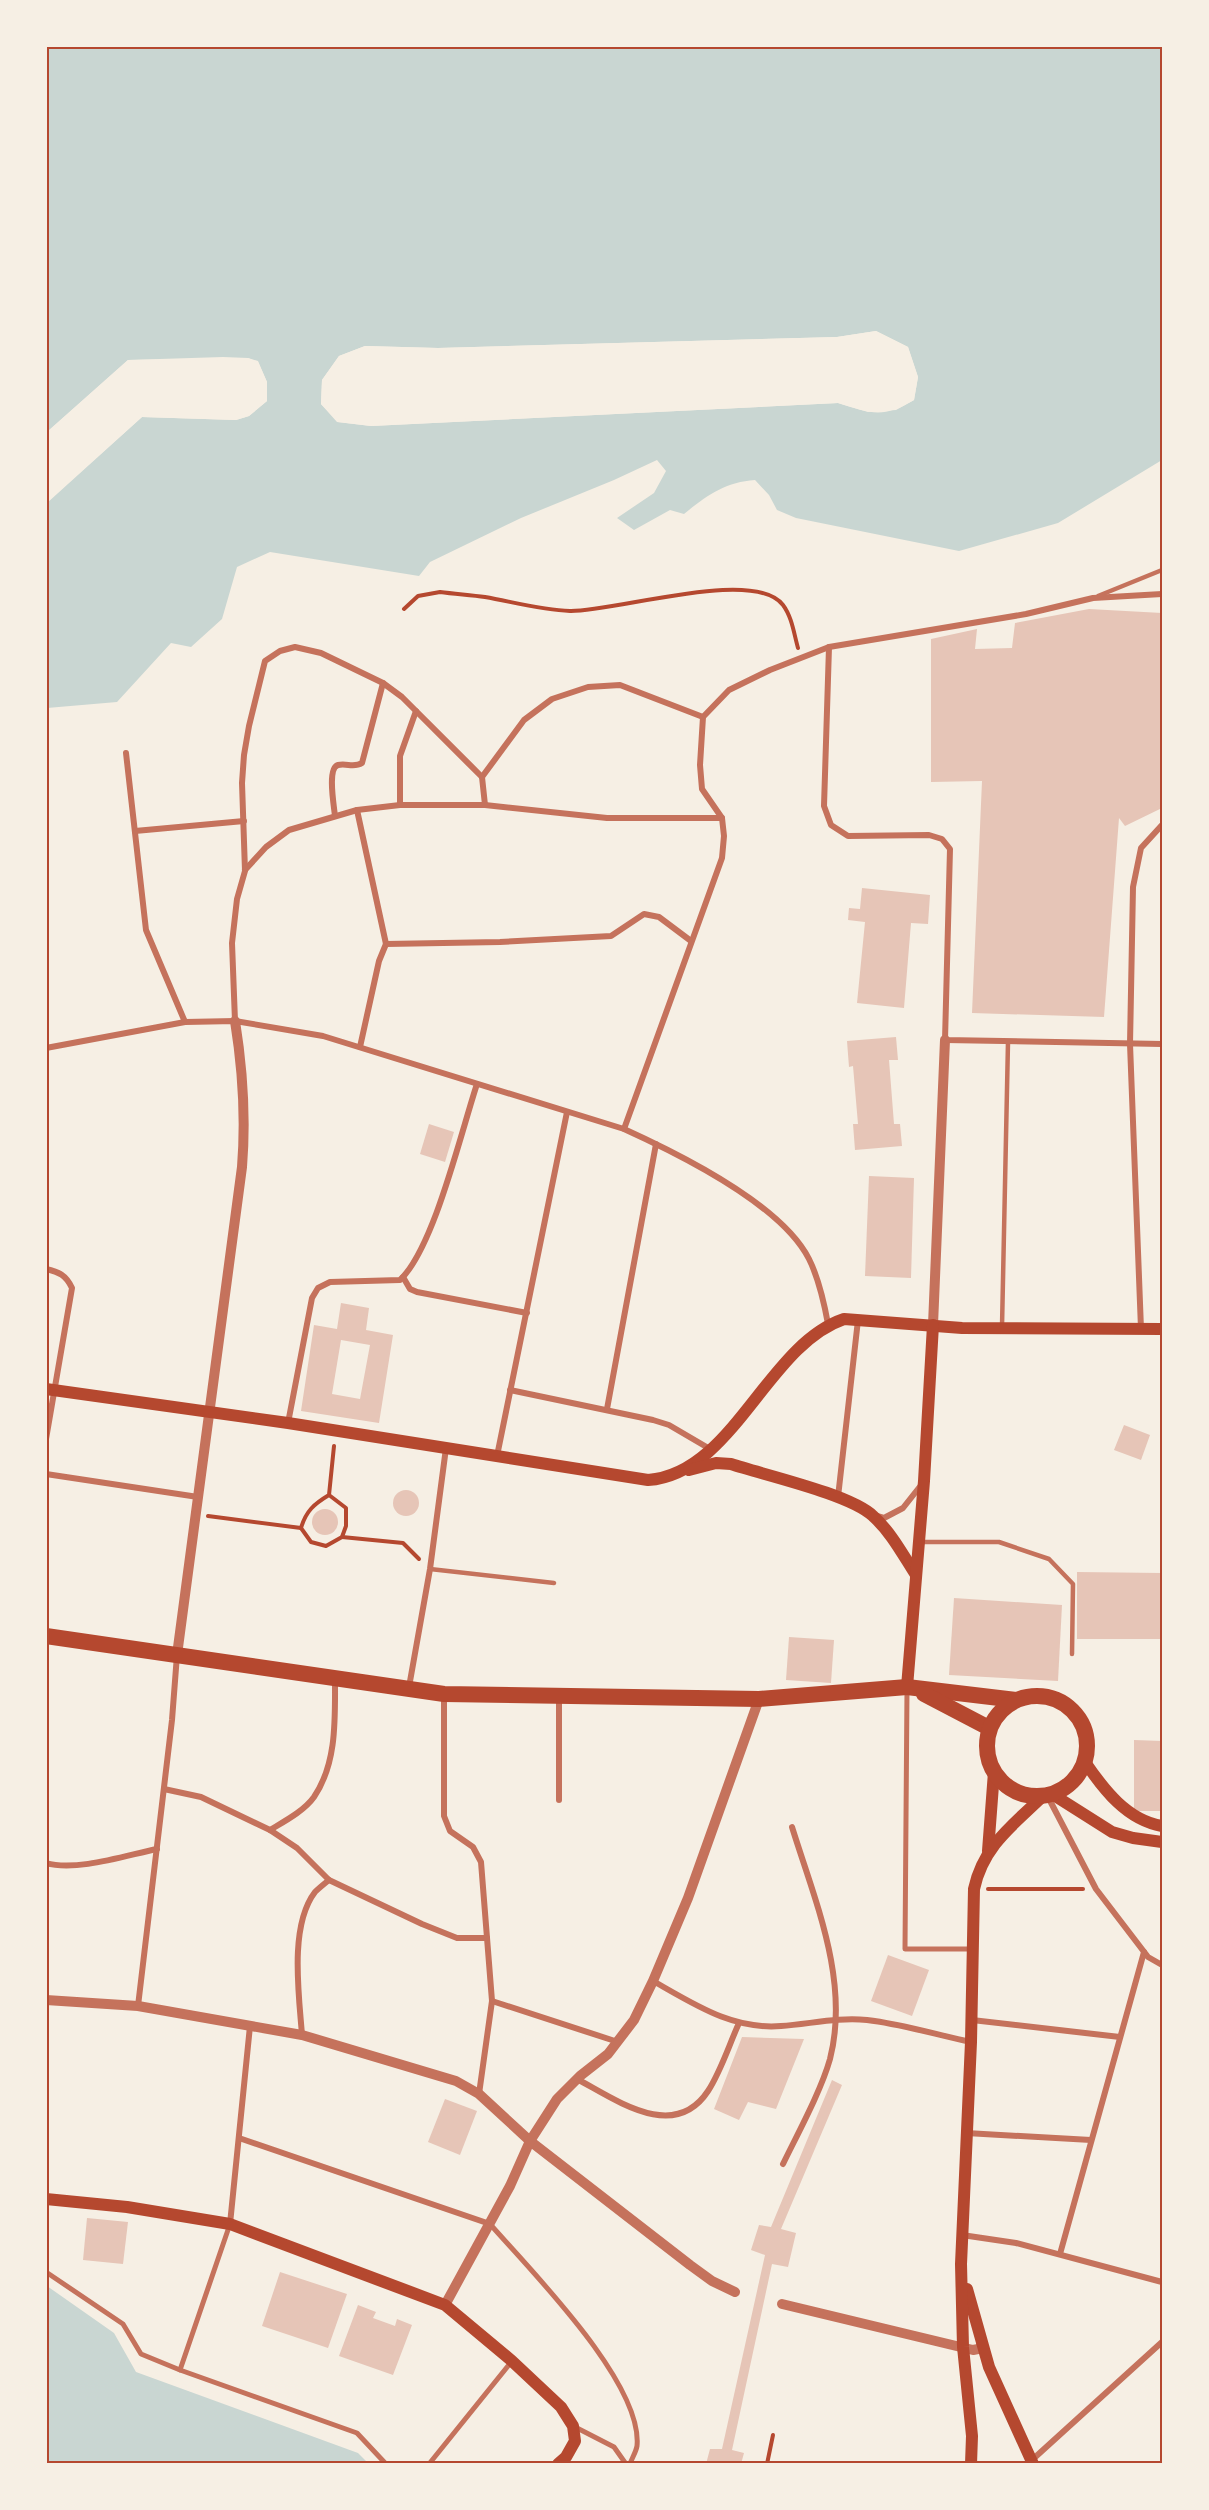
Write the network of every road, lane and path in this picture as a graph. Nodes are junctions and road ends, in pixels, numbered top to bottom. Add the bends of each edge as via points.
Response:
1 (1162, 570) edge
2 (1162, 594) edge
3 (1093, 598) junction
4 (404, 609) dead end
5 (829, 647) junction
6 (801, 658) junction
7 (383, 683) junction
8 (416, 711) junction
9 (703, 717) junction
10 (126, 753) dead end
11 (482, 777) junction
12 (485, 805) junction
13 (400, 806) junction
14 (357, 810) junction
15 (335, 816) junction
16 (722, 818) junction
17 (244, 821) junction
18 (1162, 825) edge
19 (135, 831) junction
20 (245, 871) junction
21 (691, 941) junction
22 (386, 944) junction
23 (235, 1021) junction
24 (185, 1022) junction
25 (945, 1040) junction
26 (1008, 1042) junction
27 (1130, 1044) junction
28 (1162, 1044) edge
29 (360, 1047) junction
30 (46, 1048) edge
31 (477, 1084) junction
32 (567, 1112) junction
33 (624, 1129) junction
34 (656, 1144) junction
35 (46, 1269) edge
36 (403, 1277) junction
37 (527, 1313) junction
38 (858, 1319) junction
39 (828, 1324) junction
40 (933, 1325) junction
41 (1002, 1328) junction
42 (1141, 1329) junction
43 (1162, 1329) edge
44 (50, 1389) edge
45 (510, 1390) junction
46 (607, 1409) junction
47 (208, 1411) junction
48 (288, 1423) junction
49 (336, 1431) junction
50 (46, 1438) edge
51 (446, 1448) junction
52 (711, 1449) junction
53 (497, 1456) junction
54 (46, 1474) edge
55 (673, 1476) junction
56 (924, 1481) junction
57 (329, 1495) junction
58 (198, 1497) junction
59 (838, 1497) junction
60 (196, 1515) junction
61 (873, 1515) junction
62 (301, 1528) junction
63 (342, 1537) junction
64 (919, 1542) junction
65 (430, 1569) junction
66 (916, 1575) junction
67 (554, 1583) dead end
68 (46, 1636) edge
69 (1072, 1654) dead end
70 (177, 1655) junction
71 (335, 1680) junction
72 (907, 1687) junction
73 (408, 1690) junction
74 (444, 1694) junction
75 (559, 1697) junction
76 (759, 1699) junction
77 (1016, 1700) junction
78 (989, 1728) junction
79 (1085, 1762) junction
80 (994, 1772) junction
81 (164, 1789) junction
82 (1047, 1795) junction
83 (559, 1800) dead end
84 (1162, 1826) edge
85 (792, 1827) dead end
86 (270, 1830) junction
87 (1162, 1842) edge
88 (157, 1849) junction
89 (988, 1851) junction
90 (46, 1863) edge
91 (329, 1880) junction
92 (974, 1889) junction
93 (1096, 1889) junction
94 (487, 1938) junction
95 (973, 1949) junction
96 (1144, 1952) junction
97 (1162, 1965) edge
98 (653, 1981) junction
99 (46, 2000) edge
100 (492, 2001) junction
101 (138, 2006) junction
102 (835, 2019) junction
103 (971, 2020) junction
104 (739, 2023) junction
105 (250, 2026) junction
106 (302, 2035) junction
107 (1120, 2037) junction
108 (618, 2042) junction
109 (971, 2042) junction
110 (577, 2079) junction
111 (479, 2094) junction
112 (965, 2133) junction
113 (238, 2138) junction
114 (1092, 2140) junction
115 (530, 2141) junction
116 (783, 2164) dead end
117 (46, 2199) edge
118 (230, 2224) junction
119 (490, 2224) junction
120 (962, 2235) junction
121 (1060, 2254) junction
122 (961, 2264) junction
123 (46, 2272) edge
124 (1162, 2282) edge
125 (735, 2292) dead end
126 (782, 2304) dead end
127 (445, 2305) junction
128 (1162, 2342) edge
129 (982, 2344) junction
130 (963, 2347) junction
131 (512, 2361) junction
132 (180, 2370) junction
133 (573, 2426) junction
134 (773, 2435) dead end
135 (1032, 2462) edge
136 (386, 2463) edge
137 (429, 2463) edge
138 (558, 2463) edge
139 (626, 2463) edge
140 (630, 2463) edge
141 (767, 2463) edge
142 (971, 2463) edge

1 - 3 lane
2 - 3 street
3 - 5 street via 1026,614
4 - 6 path via 418,596 440,592 571,611 624,606 689,591 755,592 770,595 782,604 792,622
5 - 6 street
5 - 25 street via 824,806 831,825 848,836 929,835 942,838 950,849
6 - 9 street via 729,690
7 - 8 street
7 - 15 street via 362,763 334,768
7 - 17 street via 321,653 295,647 265,661 244,755
8 - 11 street
8 - 13 street via 400,756
9 - 11 street via 620,686 588,687 552,699 524,720
9 - 16 street via 702,789
10 - 19 street
11 - 12 street
12 - 13 street
12 - 16 street via 607,818
13 - 14 street
14 - 15 street
14 - 22 street
15 - 20 street via 289,830 266,847
16 - 21 street via 722,858
17 - 19 street
17 - 20 street
18 - 27 street via 1141,848 1133,887
19 - 24 street via 146,930
20 - 23 street via 232,943
21 - 22 street via 659,917 644,915 611,936
21 - 33 street
22 - 29 street
23 - 24 street
23 - 29 street via 323,1036
23 - 47 street via 245,1126
24 - 30 street
25 - 26 street
25 - 40 street
26 - 27 street
26 - 41 lane
27 - 28 street
27 - 42 street
29 - 31 street
31 - 32 street
31 - 36 street via 440,1201 417,1259
32 - 33 street
32 - 37 street
33 - 34 street
34 - 39 street via 722,1181 792,1233 809,1259
34 - 46 street
35 - 44 street via 68,1279 72,1288
36 - 37 street via 410,1289 417,1292
36 - 48 street via 330,1282 318,1288 312,1298
37 - 45 street
38 - 39 main road
38 - 40 main road
38 - 59 street
39 - 52 main road via 804,1342
40 - 41 main road
40 - 56 main road
41 - 42 main road
42 - 43 main road
44 - 47 main road
44 - 50 street
45 - 46 street
45 - 53 street
46 - 52 street via 669,1425
47 - 48 main road
47 - 58 street
48 - 49 main road
49 - 51 main road
49 - 57 path
51 - 53 main road
51 - 65 street
52 - 55 main road
53 - 55 main road via 648,1480
54 - 58 street
55 - 59 main road via 700,1466 731,1464
56 - 61 street via 903,1508 884,1518
56 - 64 main road
57 - 62 path via 313,1505
57 - 63 path via 346,1508
58 - 60 street
59 - 61 main road
60 - 62 path
60 - 70 street
61 - 66 main road
62 - 63 path via 311,1542 326,1546
63 - 65 path via 402,1543
64 - 66 main road
64 - 69 lane via 999,1542 1049,1559 1073,1584
65 - 67 lane
65 - 73 street
66 - 72 main road
68 - 70 highway
70 - 71 highway
70 - 81 street
71 - 73 highway
71 - 86 street via 332,1753 325,1776 314,1798
72 - 76 highway
72 - 77 highway
72 - 78 highway
72 - 95 street via 906,1949
73 - 74 highway
74 - 75 highway
74 - 94 street via 444,1816 450,1831 473,1847 481,1862
75 - 76 highway
75 - 83 street
76 - 98 street via 688,1898
77 - 78 highway via 1002,1709
77 - 79 highway via 1038,1695 1061,1701 1070,1708 1086,1734
78 - 80 highway via 986,1747
79 - 82 highway via 1076,1779
79 - 84 main road via 1103,1790 1128,1812
80 - 82 highway via 1016,1792
80 - 89 main road
81 - 86 street via 201,1797
81 - 88 street
82 - 87 main road via 1112,1832
82 - 89 main road
82 - 93 street
85 - 102 street via 826,1939 835,1982
86 - 91 street via 297,1848
88 - 90 street via 84,1863
88 - 101 street
89 - 92 main road
91 - 94 street via 457,1938
91 - 106 street via 315,1893 306,1910 299,1938
92 - 93 path
92 - 95 main road
93 - 96 street
94 - 100 street
95 - 103 main road
96 - 97 street
96 - 107 street
98 - 104 street
98 - 108 street
99 - 101 street
100 - 108 street
100 - 111 street
101 - 105 street
102 - 104 street via 778,2027
102 - 109 street via 868,2020
102 - 116 street via 834,2042 826,2070
103 - 107 street
103 - 109 main road
104 - 110 street via 708,2091 681,2113 653,2116 636,2111
105 - 106 street
105 - 113 street
106 - 111 street via 456,2081
107 - 114 street
108 - 110 street
109 - 112 main road
110 - 115 street via 557,2099
111 - 115 street
112 - 114 street
112 - 120 main road
113 - 118 street
113 - 119 street
114 - 121 street
115 - 119 street
115 - 125 street via 705,2276
117 - 118 main road
118 - 127 main road
118 - 132 street
119 - 127 street
119 - 140 street via 595,2345 625,2396 637,2447
120 - 121 street
120 - 122 main road
121 - 124 street
122 - 129 main road
122 - 130 main road
123 - 132 street via 123,2325 141,2354
126 - 130 street
127 - 131 main road
128 - 135 street
129 - 130 street via 978,2349
129 - 135 main road
130 - 142 main road
131 - 133 main road via 561,2407
131 - 137 street
132 - 136 street via 357,2433
133 - 138 main road via 575,2442
133 - 139 street via 614,2447
134 - 141 path

